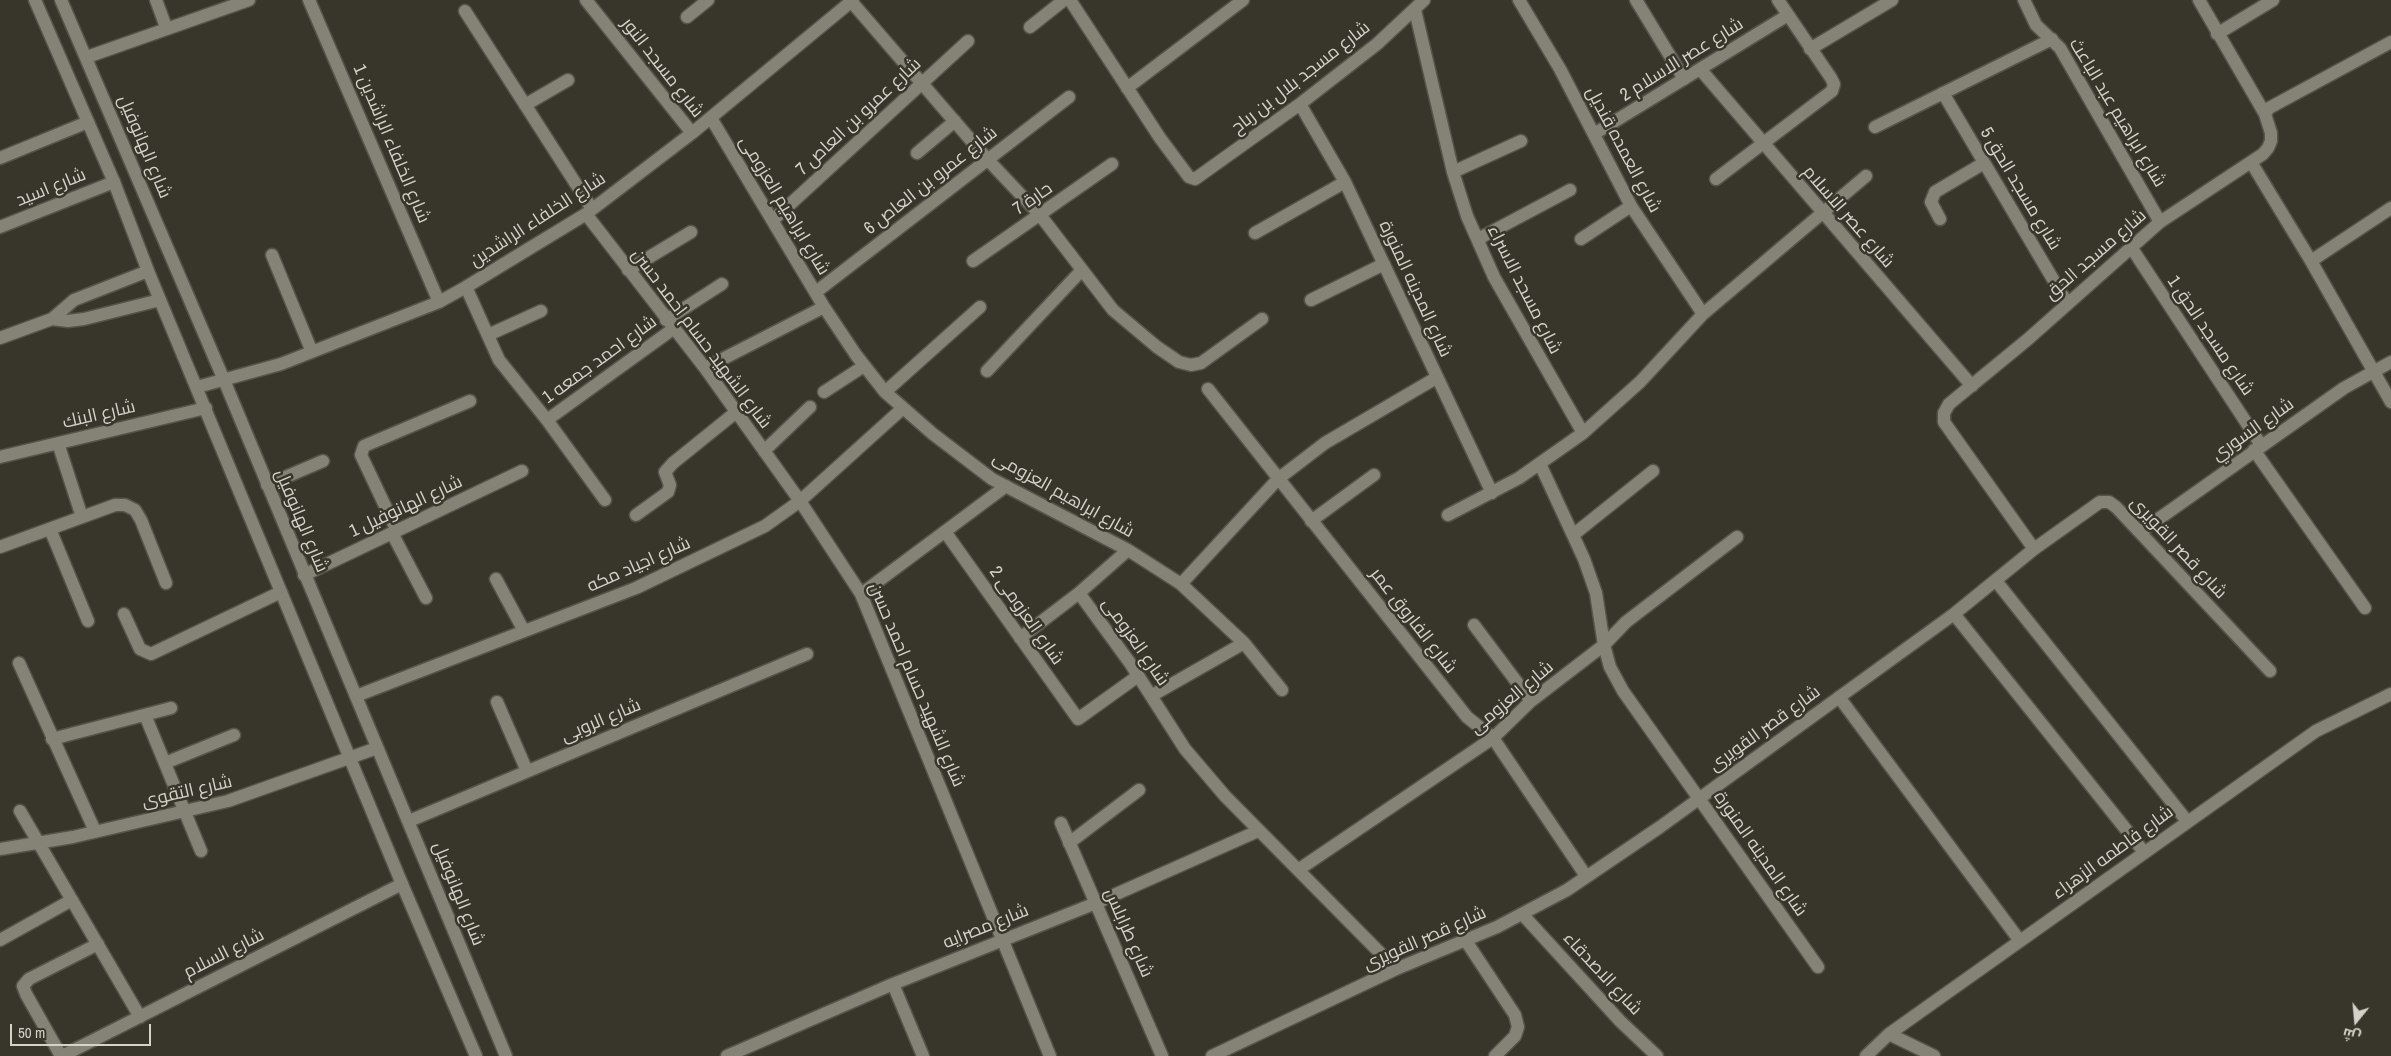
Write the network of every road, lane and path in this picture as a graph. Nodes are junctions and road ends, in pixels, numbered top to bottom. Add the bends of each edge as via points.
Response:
1 (35, 0) edge
2 (61, 0) edge
3 (156, 0) edge
4 (309, 0) edge
5 (586, 0) edge
6 (708, 0) edge
7 (1064, 0) edge
8 (1070, 0) edge
9 (1243, 0) edge
10 (1424, 0) edge
11 (1519, 0) edge
12 (1636, 0) edge
13 (1778, 0) edge
14 (2024, 0) edge
15 (2199, 0) edge
16 (2274, 0) edge
17 (241, 1) edge
18 (851, 1) edge
19 (1884, 2) edge
20 (1414, 10) junction
21 (465, 12) dead end
22 (1788, 15) junction
23 (687, 17) dead end
24 (1030, 27) dead end
25 (166, 28) junction
26 (2217, 34) junction
27 (2052, 39) junction
28 (968, 41) dead end
29 (2391, 42) edge
30 (1810, 49) junction
31 (87, 56) junction
32 (1700, 69) junction
33 (1684, 79) junction
34 (568, 80) dead end
35 (922, 83) junction
36 (1127, 88) junction
37 (1943, 93) junction
38 (1069, 97) dead end
39 (1300, 104) junction
40 (525, 105) junction
41 (2265, 114) junction
42 (711, 118) junction
43 (955, 121) junction
44 (88, 122) junction
45 (1875, 127) dead end
46 (692, 133) junction
47 (1594, 134) junction
48 (1521, 141) dead end
49 (1763, 144) junction
50 (917, 153) dead end
51 (0, 158) edge
52 (988, 160) junction
53 (2251, 162) junction
54 (1984, 163) junction
55 (1112, 164) dead end
56 (1453, 172) junction
57 (1866, 176) dead end
58 (1716, 179) dead end
59 (114, 182) junction
60 (1345, 182) junction
61 (1570, 190) dead end
62 (1631, 206) junction
63 (2391, 208) edge
64 (589, 212) junction
65 (1822, 214) junction
66 (1040, 215) junction
67 (1940, 219) dead end
68 (774, 220) junction
69 (2160, 222) junction
70 (0, 227) edge
71 (690, 232) dead end
72 (1255, 233) dead end
73 (1478, 239) junction
74 (1581, 239) dead end
75 (2130, 248) junction
76 (272, 255) dead end
77 (973, 261) dead end
78 (2311, 261) junction
79 (1384, 264) junction
80 (628, 270) junction
81 (148, 271) junction
82 (1081, 271) junction
83 (722, 284) dead end
84 (466, 287) junction
85 (816, 292) junction
86 (160, 300) junction
87 (1311, 300) dead end
88 (440, 302) junction
89 (2067, 303) junction
90 (824, 307) junction
91 (980, 308) dead end
92 (541, 311) dead end
93 (1703, 314) junction
94 (52, 319) junction
95 (1262, 319) dead end
96 (670, 325) junction
97 (488, 335) junction
98 (0, 338) edge
99 (312, 352) junction
100 (2391, 362) edge
101 (864, 366) junction
102 (705, 368) junction
103 (987, 371) dead end
104 (2375, 372) junction
105 (1436, 378) junction
106 (224, 380) junction
107 (1972, 386) junction
108 (197, 387) junction
109 (1208, 389) dead end
110 (824, 392) dead end
111 (885, 392) junction
112 (470, 401) dead end
113 (2391, 402) edge
114 (206, 408) junction
115 (810, 408) dead end
116 (904, 408) junction
117 (736, 413) junction
118 (547, 420) junction
119 (1583, 433) junction
120 (58, 442) junction
121 (2258, 447) junction
122 (764, 451) junction
123 (0, 457) edge
124 (323, 461) dead end
125 (1540, 464) junction
126 (522, 471) dead end
127 (1653, 471) dead end
128 (1374, 475) dead end
129 (1278, 479) junction
130 (266, 485) junction
131 (1006, 486) junction
132 (1492, 493) junction
133 (605, 500) dead end
134 (800, 501) junction
135 (636, 515) dead end
136 (1448, 515) dead end
137 (82, 517) junction
138 (1311, 521) junction
139 (50, 529) junction
140 (394, 532) junction
141 (2140, 532) junction
142 (946, 533) junction
143 (1573, 535) junction
144 (1737, 537) dead end
145 (0, 547) edge
146 (2034, 549) junction
147 (1128, 550) junction
148 (304, 574) junction
149 (496, 579) dead end
150 (1996, 581) junction
151 (166, 583) dead end
152 (1181, 584) junction
153 (281, 592) junction
154 (1079, 593) junction
155 (861, 594) junction
156 (426, 598) dead end
157 (2366, 608) dead end
158 (124, 614) dead end
159 (1954, 614) junction
160 (88, 621) dead end
161 (1474, 625) dead end
162 (524, 631) junction
163 (1020, 638) junction
164 (1244, 642) junction
165 (1604, 645) junction
166 (807, 654) dead end
167 (19, 663) dead end
168 (2270, 671) dead end
169 (1138, 676) junction
170 (1282, 690) dead end
171 (2391, 694) edge
172 (356, 696) junction
173 (1151, 696) junction
174 (1839, 697) junction
175 (1532, 701) junction
176 (497, 702) dead end
177 (172, 708) dead end
178 (145, 715) junction
179 (234, 735) dead end
180 (1493, 738) junction
181 (52, 739) junction
182 (377, 748) junction
183 (350, 759) junction
184 (165, 763) junction
185 (527, 771) junction
186 (1139, 790) dead end
187 (1700, 798) junction
188 (185, 810) junction
189 (20, 811) dead end
190 (409, 821) junction
191 (2187, 821) junction
192 (1061, 823) dead end
193 (1258, 830) junction
194 (95, 831) junction
195 (38, 842) junction
196 (1069, 843) junction
197 (0, 849) edge
198 (201, 850) dead end
199 (2144, 852) junction
200 (1298, 870) junction
201 (1586, 876) junction
202 (402, 884) junction
203 (72, 900) junction
204 (1096, 903) junction
205 (1523, 915) junction
206 (1002, 938) junction
207 (0, 939) edge
208 (1466, 941) junction
209 (2020, 942) junction
210 (98, 944) junction
211 (1818, 967) dead end
212 (1396, 969) junction
213 (893, 984) junction
214 (140, 1017) junction
215 (1889, 1034) junction
216 (61, 1056) edge
217 (476, 1056) edge
218 (506, 1056) edge
219 (727, 1056) edge
220 (923, 1056) edge
221 (1050, 1056) edge
222 (1162, 1056) edge
223 (1212, 1056) edge
224 (1495, 1056) edge
225 (1658, 1056) edge
226 (1866, 1056) edge
227 (1934, 1056) edge

1 - 44 street
2 - 31 street, شارع الهانوفيل
3 - 25 street
4 - 88 street, شارع الخلفاء الراشدين 1
5 - 46 street, شارع مسجد النور
6 - 23 street
7 - 24 street
8 - 36 street
9 - 36 street
10 - 20 street, شارع مسجد بلال بن رباح
11 - 47 street, شارع العمده قنديل
12 - 33 street
13 - 22 street
14 - 27 street, شارع ابراهيم عبد الباعث via 2036,25
15 - 26 street
16 - 26 street
17 - 25 street
18 - 35 street
18 - 42 street, شارع الخلفاء الراشدين
19 - 30 street
20 - 39 street, شارع مسجد بلال بن رباح via 1377,44
20 - 56 street, شارع مسجد الاسراء
21 - 40 street, شارع الشهيد حسام احمد حسن
22 - 30 street
22 - 32 street, شارع عصر الاسلام 2
25 - 31 street
26 - 41 street
27 - 37 street
27 - 69 street, شارع ابراهيم عبد الباعث
28 - 35 street, شارع عمرو بن العاص 7
29 - 41 street via 2269,108
30 - 49 street via 1831,78 1834,84 1832,91
31 - 106 street, شارع الهانوفيل
32 - 33 street, شارع عصر الاسلام 2
32 - 49 street, شارع عصر الاسلام
33 - 47 street, شارع عصر الاسلام 2
34 - 40 street
35 - 43 street
35 - 68 street, شارع عمرو بن العاص 7
36 - 39 street, شارع مسجد بلال بن رباح via 1189,177 1195,179
37 - 45 street
37 - 54 street, شارع مسجد الحق 5
38 - 52 street, شارع عمرو بن العاص 6
39 - 60 street, شارع المدينه المنورة
40 - 64 street, شارع الشهيد حسام احمد حسن
41 - 53 street, شارع مسجد الحق via 2271,141 2268,148
42 - 46 street, شارع الخلفاء الراشدين
42 - 68 street, شارع ابراهيم العزومى
43 - 50 street
43 - 52 street
44 - 51 street
44 - 59 street
46 - 64 street, شارع الخلفاء الراشدين
47 - 62 street, شارع العمده قنديل
48 - 56 street
49 - 58 street
49 - 65 street, شارع عصر الاسلام
52 - 66 street
52 - 85 street, شارع عمرو بن العاص 6
53 - 69 street, شارع مسجد الحق
53 - 78 street
54 - 67 street via 1935,192 1931,202
54 - 89 street, شارع مسجد الحق 5
55 - 66 street, حارة 7
56 - 73 street, شارع مسجد الاسراء
57 - 65 street
59 - 70 street, شارع اسيد
59 - 81 street
60 - 72 street
60 - 79 street, شارع المدينه المنورة
61 - 73 street
62 - 74 street
62 - 93 street, شارع العمده قنديل
63 - 78 street
64 - 80 street, شارع الشهيد حسام احمد حسن
64 - 84 street, شارع الخلفاء الراشدين
65 - 93 street
65 - 107 street, شارع عصر الاسلام
66 - 77 street, حارة 7
66 - 82 street
68 - 85 street, شارع ابراهيم العزومى
69 - 75 street, شارع مسجد الحق
71 - 80 street
73 - 119 street, شارع مسجد الاسراء via 1498,285
75 - 89 street, شارع مسجد الحق
75 - 121 street, شارع مسجد الحق 1
76 - 99 street
78 - 104 street
79 - 87 street
79 - 105 street, شارع المدينه المنورة
80 - 96 street, شارع الشهيد حسام احمد حسن
81 - 86 street
81 - 94 street via 74,300
82 - 95 street via 1113,310 1179,362 1201,363
82 - 103 street
83 - 96 street, شارع احمد جمعه 1
84 - 88 street, شارع الخلفاء الراشدين
84 - 97 street
85 - 90 street, شارع ابراهيم العزومى
86 - 94 street via 84,319
86 - 108 street
88 - 99 street, شارع الخلفاء الراشدين
89 - 107 street, شارع مسجد الحق
90 - 101 street, شارع ابراهيم العزومى
90 - 102 street
91 - 111 street
92 - 97 street
93 - 119 street via 1640,382
94 - 98 street
96 - 102 street, شارع الشهيد حسام احمد حسن
96 - 118 street, شارع احمد جمعه 1
97 - 118 street via 504,366
99 - 106 street, شارع الخلفاء الراشدين
100 - 104 street, شارع السوري
101 - 110 street
101 - 111 street, شارع ابراهيم العزومى
102 - 117 street, شارع الشهيد حسام احمد حسن
104 - 113 street
104 - 121 street, شارع السوري via 2344,388
105 - 129 street via 1325,443
105 - 132 street, شارع المدينه المنورة
106 - 108 street, شارع الخلفاء الراشدين
106 - 130 street, شارع الهانوفيل
107 - 146 street, شارع مسجد الحق via 1950,404 1944,413 1944,422
108 - 114 street
109 - 129 street, شارع الفاروق عمر
111 - 116 street, شارع ابراهيم العزومى
112 - 140 street via 364,446 361,455
114 - 120 street, شارع البنك
114 - 153 street
115 - 122 street
116 - 131 street, شارع ابراهيم العزومى via 940,440
116 - 134 street, شارع اجياد مكه
117 - 122 street, شارع الشهيد حسام احمد حسن
117 - 135 street via 673,463 665,472 670,485 668,492
118 - 133 street
119 - 125 street
120 - 123 street, شارع البنك
120 - 137 street
121 - 141 street, شارع السوري
121 - 157 street, شارع مسجد الحق 1
122 - 134 street, شارع الشهيد حسام احمد حسن
124 - 130 street
125 - 132 street
125 - 143 street, شارع المدينه المنورة
126 - 140 street, شارع الهانوفيل 1
127 - 143 street
128 - 138 street
129 - 138 street, شارع الفاروق عمر
129 - 152 street
130 - 148 street, شارع الهانوفيل
131 - 142 street
131 - 147 street, شارع ابراهيم العزومى
132 - 136 street
134 - 155 street, شارع الشهيد حسام احمد حسن
134 - 162 street, شارع اجياد مكه via 765,526 636,588
137 - 139 street
137 - 151 street via 115,505 135,510
138 - 180 street, شارع الفاروق عمر via 1467,717
139 - 145 street
139 - 160 street
140 - 148 street, شارع الهانوفيل 1
140 - 156 street
141 - 146 street, شارع قصر القويرى via 2116,507 2109,502 2100,502
141 - 168 street, شارع قصر القويرى
142 - 155 street
142 - 163 street, شارع العزومى 2
143 - 165 street, شارع المدينه المنورة via 1596,593
144 - 165 street, شارع العزومى via 1626,622
146 - 150 street, شارع قصر القويرى
147 - 152 street, شارع ابراهيم العزومى
147 - 154 street
148 - 172 street, شارع الهانوفيل
149 - 162 street
150 - 159 street, شارع قصر القويرى
150 - 191 street
152 - 164 street, شارع ابراهيم العزومى
153 - 158 street via 150,654 140,649
153 - 183 street
154 - 163 street
154 - 169 street, شارع العزومى
155 - 206 street, شارع الشهيد حسام احمد حسن
159 - 174 street, شارع قصر القويرى
159 - 199 street
161 - 175 street
162 - 172 street, شارع اجياد مكه
163 - 169 street, شارع العزومى 2 via 1078,719
164 - 170 street, شارع ابراهيم العزومى
164 - 173 street
165 - 175 street, شارع العزومى
165 - 187 street, شارع المدينه المنورة via 1610,667 1642,722
166 - 185 street, شارع الروبى
167 - 181 street
169 - 173 street, شارع العزومى
171 - 191 street, شارع فاطمه الزهراء via 2316,731
172 - 182 street, شارع الهانوفيل
173 - 193 street, شارع العزومى via 1185,750
174 - 187 street, شارع قصر القويرى
174 - 209 street
175 - 180 street, شارع العزومى
176 - 185 street
177 - 178 street
178 - 181 street
178 - 184 street
179 - 184 street
180 - 200 street, شارع العزومى
180 - 201 street, شارع الفاروق عمر
181 - 194 street
182 - 183 street, شارع التقوى
182 - 190 street, شارع الهانوفيل
183 - 188 street, شارع التقوى via 238,799
183 - 202 street
184 - 188 street
185 - 190 street, شارع الروبى
186 - 196 street
187 - 201 street, شارع قصر القويرى
187 - 211 street, شارع المدينه المنورة
188 - 194 street, شارع التقوى
188 - 198 street
189 - 195 street
190 - 218 street, شارع الهانوفيل
191 - 199 street, شارع فاطمه الزهراء
192 - 196 street, شارع طرابلس
193 - 200 street, شارع العزومى
193 - 204 street, شارع مصرايه
194 - 195 street, شارع التقوى
195 - 197 street, شارع التقوى
195 - 203 street
196 - 204 street, شارع طرابلس
199 - 209 street, شارع فاطمه الزهراء
200 - 212 street, شارع العزومى
201 - 205 street, شارع قصر القويرى
202 - 214 street, شارع السلام
202 - 217 street
203 - 207 street
203 - 210 street
204 - 206 street, شارع مصرايه
204 - 222 street, شارع طرابلس
205 - 208 street, شارع قصر القويرى
205 - 225 street, شارع الاصدقاء via 1620,1021
206 - 213 street, شارع مصرايه
206 - 221 street, شارع الشهيد حسام احمد حسن
208 - 212 street, شارع قصر القويرى
208 - 224 street via 1515,1015 1518,1027 1515,1036
209 - 215 street, شارع فاطمه الزهراء
210 - 214 street
210 - 216 street via 29,979 24,986
212 - 223 street, شارع قصر القويرى
213 - 219 street, شارع مصرايه
213 - 220 street
214 - 216 street, شارع السلام
215 - 226 street, شارع فاطمه الزهراء
215 - 227 street

